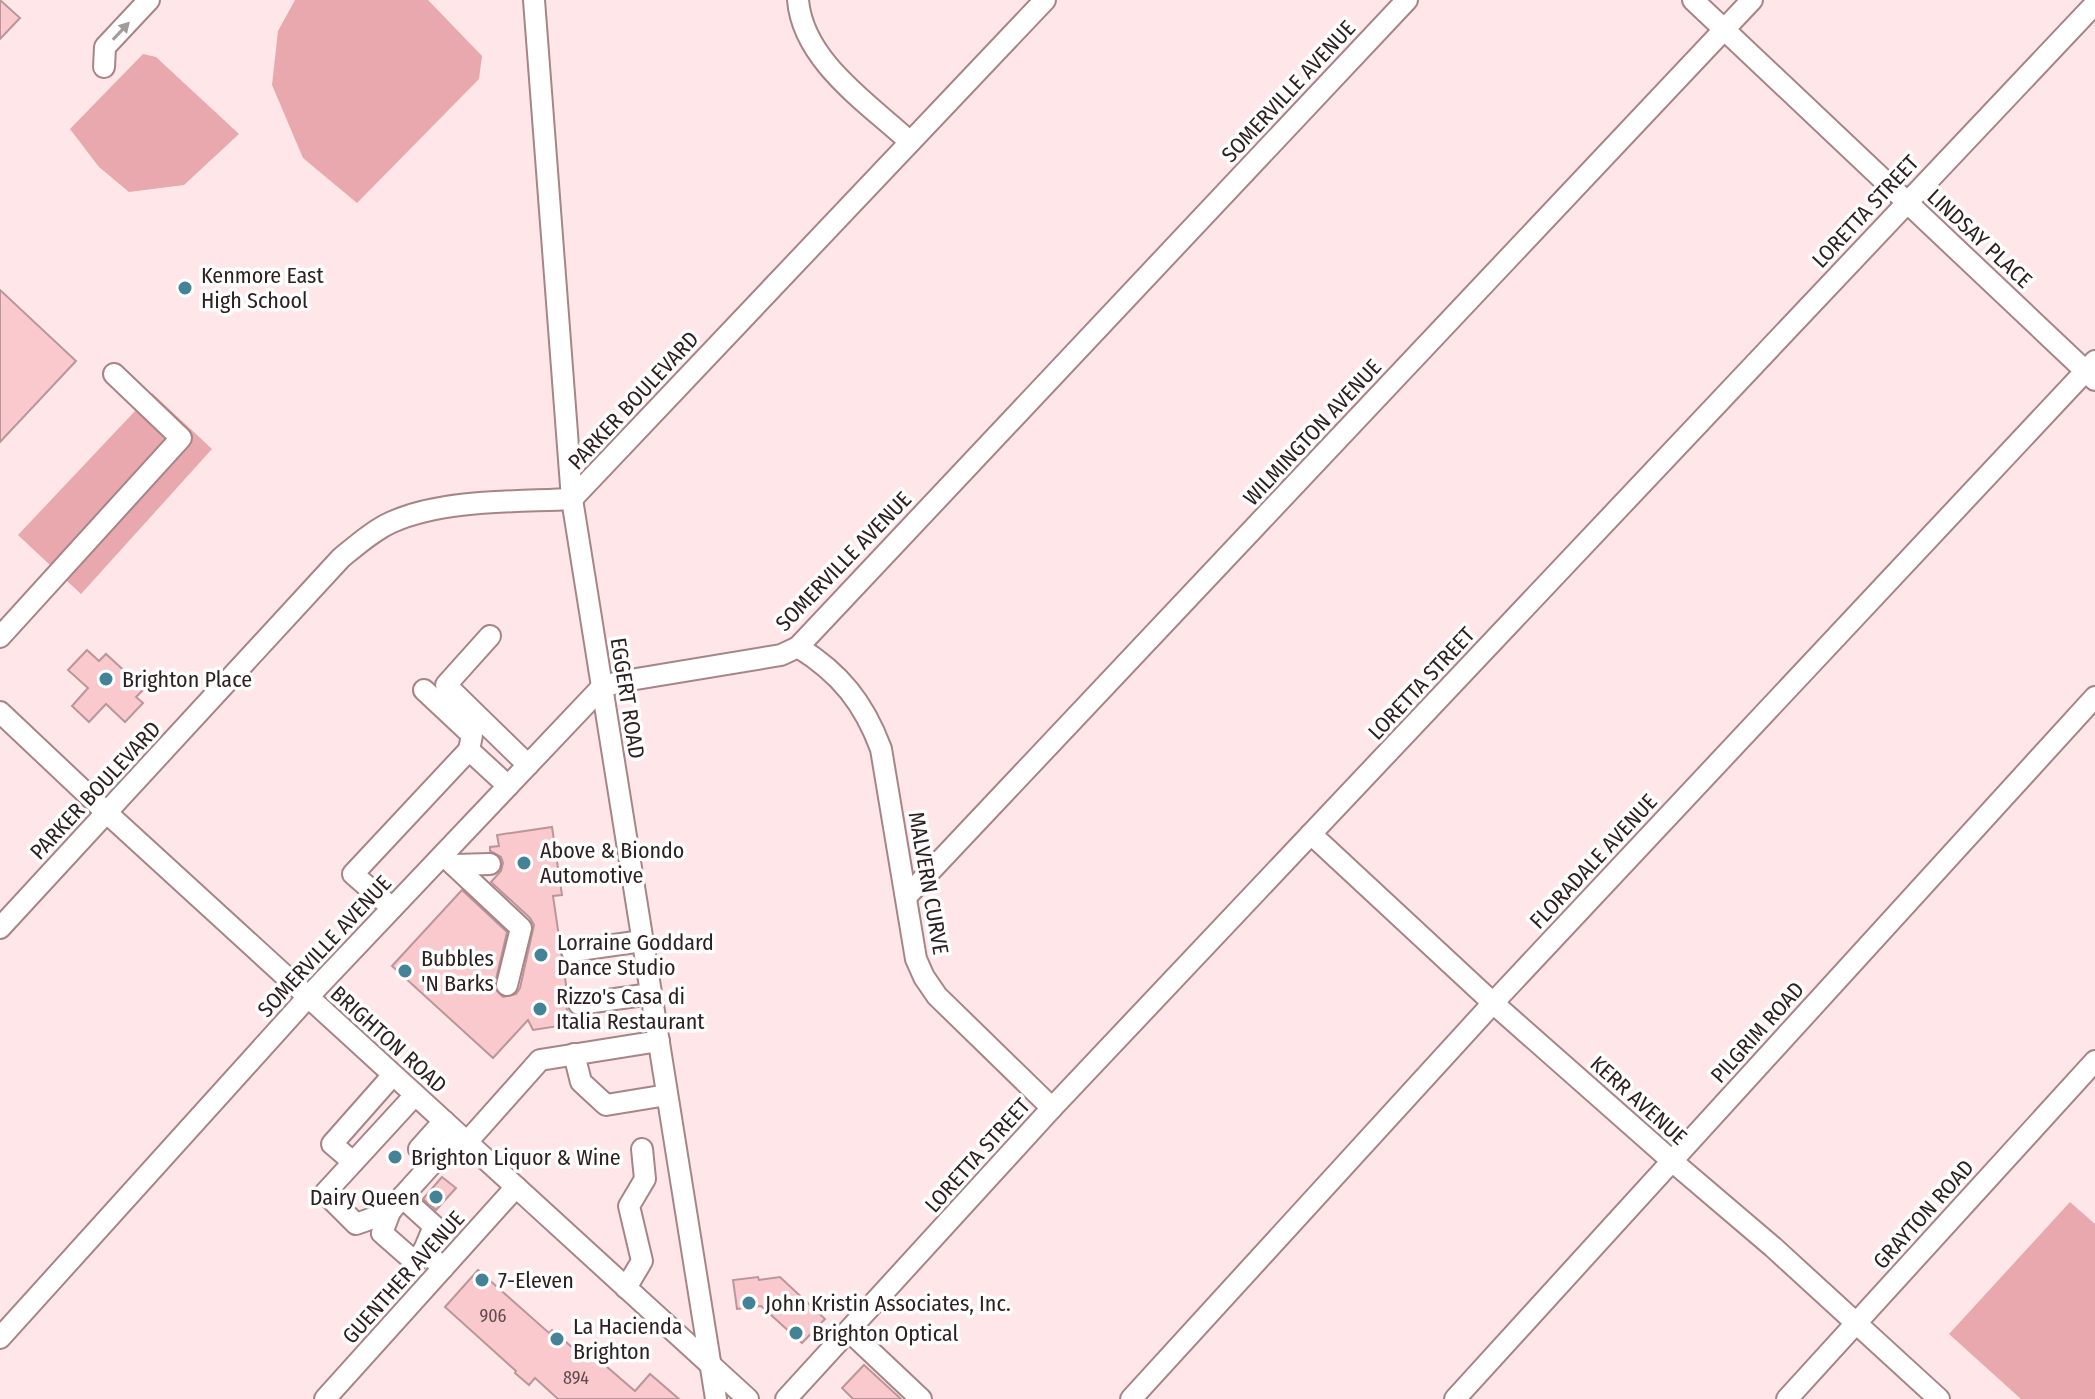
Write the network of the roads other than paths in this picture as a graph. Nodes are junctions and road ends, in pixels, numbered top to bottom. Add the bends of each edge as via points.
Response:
1 (149, 0) edge
2 (534, 0) edge
3 (798, 0) edge
4 (1045, 0) edge
5 (1407, 0) edge
6 (1693, 0) edge
7 (1752, 0) edge
8 (2095, 4) edge
9 (1725, 29) junction
10 (104, 67) dead end
11 (910, 142) junction
12 (1907, 202) junction
13 (2092, 371) edge
14 (114, 374) dead end
15 (572, 499) junction
16 (490, 636) dead end
17 (0, 637) edge
18 (798, 647) junction
19 (601, 688) junction
20 (424, 690) dead end
21 (2095, 697) edge
22 (0, 712) edge
23 (469, 750) junction
24 (528, 765) junction
25 (508, 786) junction
26 (107, 813) junction
27 (1311, 834) junction
28 (449, 860) junction
29 (490, 864) dead end
30 (906, 897) junction
31 (392, 908) junction
32 (0, 928) edge
33 (642, 941) junction
34 (572, 951) dead end
35 (507, 985) dead end
36 (651, 994) junction
37 (308, 997) junction
38 (1493, 1003) junction
39 (579, 1004) dead end
40 (659, 1041) junction
41 (574, 1054) junction
42 (2095, 1061) edge
43 (393, 1075) junction
44 (415, 1095) junction
45 (667, 1095) junction
46 (1052, 1108) junction
47 (456, 1133) junction
48 (642, 1149) dead end
49 (1672, 1161) junction
50 (353, 1162) junction
51 (680, 1174) junction
52 (645, 1179) junction
53 (516, 1187) junction
54 (396, 1204) junction
55 (424, 1250) junction
56 (443, 1268) junction
57 (626, 1288) junction
58 (1856, 1323) junction
59 (849, 1331) junction
60 (0, 1338) edge
61 (711, 1365) junction
62 (325, 1399) edge
63 (716, 1399) edge
64 (748, 1399) edge
65 (786, 1399) edge
66 (921, 1399) edge
67 (1131, 1399) edge
68 (1455, 1399) edge
69 (1787, 1399) edge
70 (1939, 1399) edge

10 -> 1 street via 105,47
2 - 15 street, EGGERT ROAD
3 - 11 street via 814,48
4 - 11 street, PARKER BOULEVARD
5 - 18 street, SOMERVILLE AVENUE
6 - 9 street, LINDSAY PLACE
7 - 9 street, WILMINGTON AVENUE
8 - 12 street, LORETTA STREET
9 - 12 street, LINDSAY PLACE
9 - 30 street, WILMINGTON AVENUE
11 - 15 street, PARKER BOULEVARD
12 - 13 street, LINDSAY PLACE
12 - 27 street, LORETTA STREET
13 - 38 street, FLORADALE AVENUE
14 - 17 street via 181,438
15 - 19 street, EGGERT ROAD
15 - 26 street, PARKER BOULEVARD via 422,512 366,538 341,558
16 - 24 street via 446,685
18 - 19 street, SOMERVILLE AVENUE via 781,655
18 - 30 street, MALVERN CURVE via 841,679 872,724 881,749
19 - 24 street, SOMERVILLE AVENUE
19 - 33 street, EGGERT ROAD
20 - 23 street via 472,735
21 - 49 street, PILGRIM ROAD
22 - 26 street, BRIGHTON ROAD
23 - 25 street
23 - 31 street via 353,874
24 - 25 street, SOMERVILLE AVENUE
25 - 28 street, SOMERVILLE AVENUE
26 - 32 street, PARKER BOULEVARD
26 - 37 street, BRIGHTON ROAD
27 - 38 street, KERR AVENUE
27 - 46 street, LORETTA STREET
28 - 29 street
28 - 31 street, SOMERVILLE AVENUE
28 - 35 street via 521,928
30 - 46 street, MALVERN CURVE via 916,959 937,996
31 - 37 street, SOMERVILLE AVENUE
33 - 34 street
33 - 36 street, EGGERT ROAD
36 - 39 street
36 - 40 street, EGGERT ROAD
37 - 43 street, BRIGHTON ROAD
37 - 60 street, SOMERVILLE AVENUE
38 - 49 street, KERR AVENUE
38 - 67 street, FLORADALE AVENUE
40 - 41 street
40 - 45 street, EGGERT ROAD
41 - 45 street via 581,1082 606,1105
41 - 47 street via 540,1060
42 - 58 street, GRAYTON ROAD
43 - 44 street, BRIGHTON ROAD
43 - 50 street via 332,1144
44 - 47 street, BRIGHTON ROAD
44 - 50 street
45 - 51 street, EGGERT ROAD
46 - 59 street, LORETTA STREET
47 - 53 street, BRIGHTON ROAD
47 - 54 street
48 - 52 street
49 - 58 street, KERR AVENUE
49 - 68 street, PILGRIM ROAD
50 - 54 street via 325,1193 356,1224
51 - 52 street
51 - 61 street, EGGERT ROAD
52 - 57 street via 629,1206 642,1261
53 - 56 street, GUENTHER AVENUE
53 - 57 street, BRIGHTON ROAD
54 - 55 street via 434,1226
54 - 55 street via 382,1233 415,1262
55 - 56 street
56 - 62 street, GUENTHER AVENUE
57 - 61 street, BRIGHTON ROAD
58 - 69 street, GRAYTON ROAD
58 - 70 street, KERR AVENUE
59 - 65 street, LORETTA STREET
59 - 66 street
61 - 63 street, EGGERT ROAD
61 - 64 street, BRIGHTON ROAD

